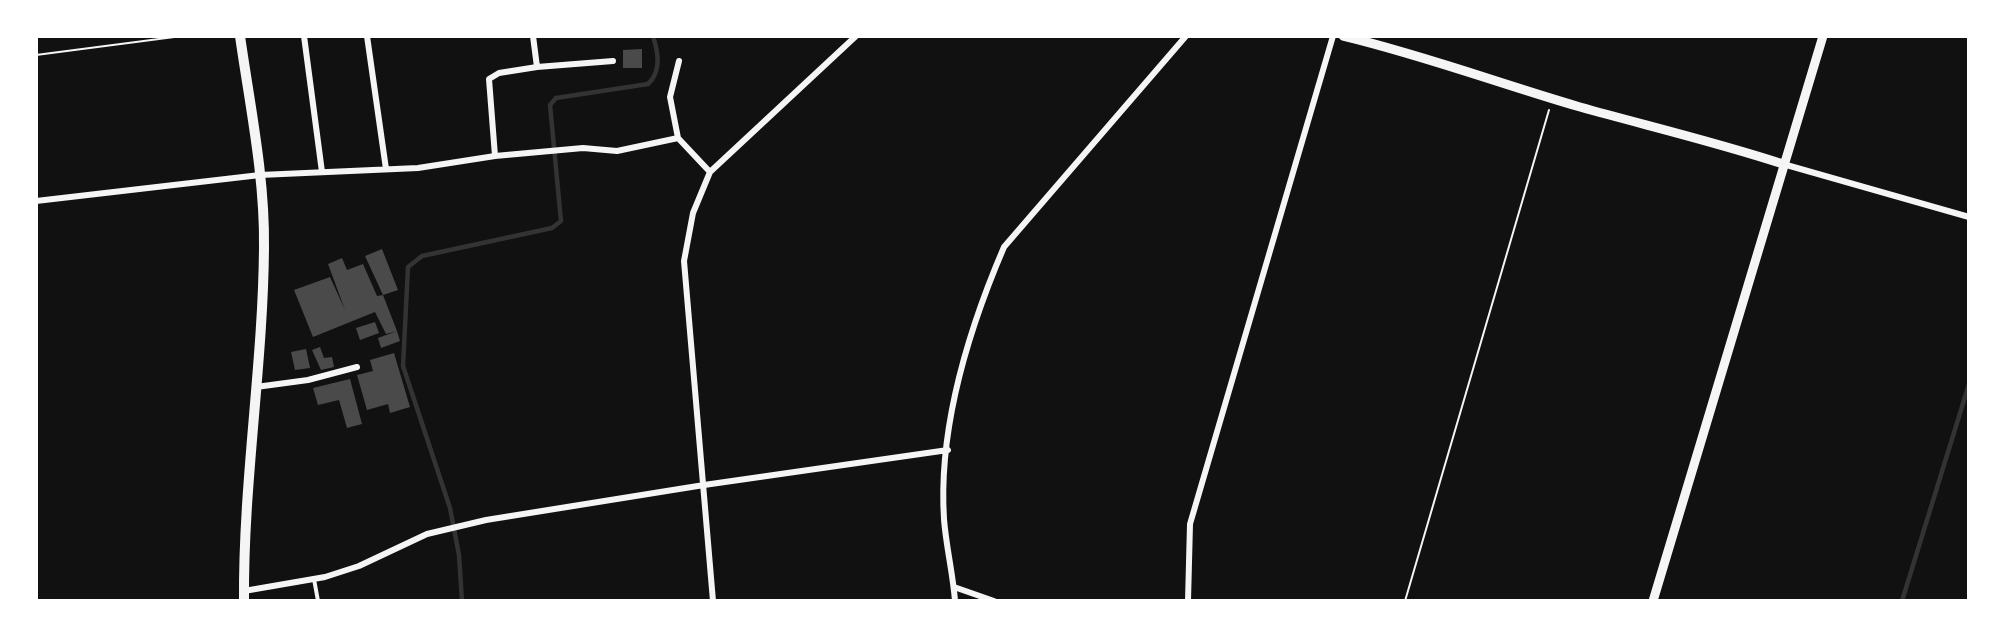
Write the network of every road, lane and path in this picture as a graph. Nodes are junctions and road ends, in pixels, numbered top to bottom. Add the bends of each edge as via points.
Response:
1 (182, 36) edge
2 (240, 36) edge
3 (304, 36) edge
4 (367, 36) edge
5 (533, 36) edge
6 (856, 36) edge
7 (1186, 36) edge
8 (1333, 36) edge
9 (1343, 36) edge
10 (1822, 36) edge
11 (36, 55) edge
12 (679, 61) dead end
13 (614, 62) dead end
14 (537, 67) junction
15 (1553, 99) junction
16 (678, 138) junction
17 (495, 156) junction
18 (1783, 164) junction
19 (386, 170) junction
20 (322, 172) junction
21 (711, 172) junction
22 (260, 175) junction
23 (36, 201) edge
24 (1969, 217) edge
25 (357, 368) dead end
26 (256, 387) junction
27 (948, 450) junction
28 (704, 485) junction
29 (314, 579) junction
30 (954, 587) junction
31 (244, 596) edge
32 (318, 601) edge
33 (713, 601) edge
34 (955, 601) edge
35 (994, 601) edge
36 (1188, 601) edge
37 (1405, 601) edge
38 (1653, 601) edge

1 - 11 path
2 - 22 main road
3 - 20 street
4 - 19 street
5 - 14 street
6 - 21 street
7 - 27 street via 1004,247 987,287 955,394
8 - 36 street via 1190,524
9 - 15 street
10 - 18 street
12 - 16 street via 670,97
13 - 14 street
14 - 17 street via 499,73 489,79
15 - 18 street
15 - 37 path
16 - 17 street via 617,151 583,148
16 - 21 street
17 - 19 street
18 - 24 street
18 - 38 street
19 - 20 street
20 - 22 street
21 - 28 street via 693,213 684,261
22 - 23 street
22 - 26 main road via 264,247
25 - 26 street
26 - 31 main road via 244,533
27 - 28 street
27 - 30 street via 944,519
28 - 29 street via 486,520 428,534 359,566
28 - 33 street
29 - 31 street
29 - 32 lane
30 - 34 street
30 - 35 street

